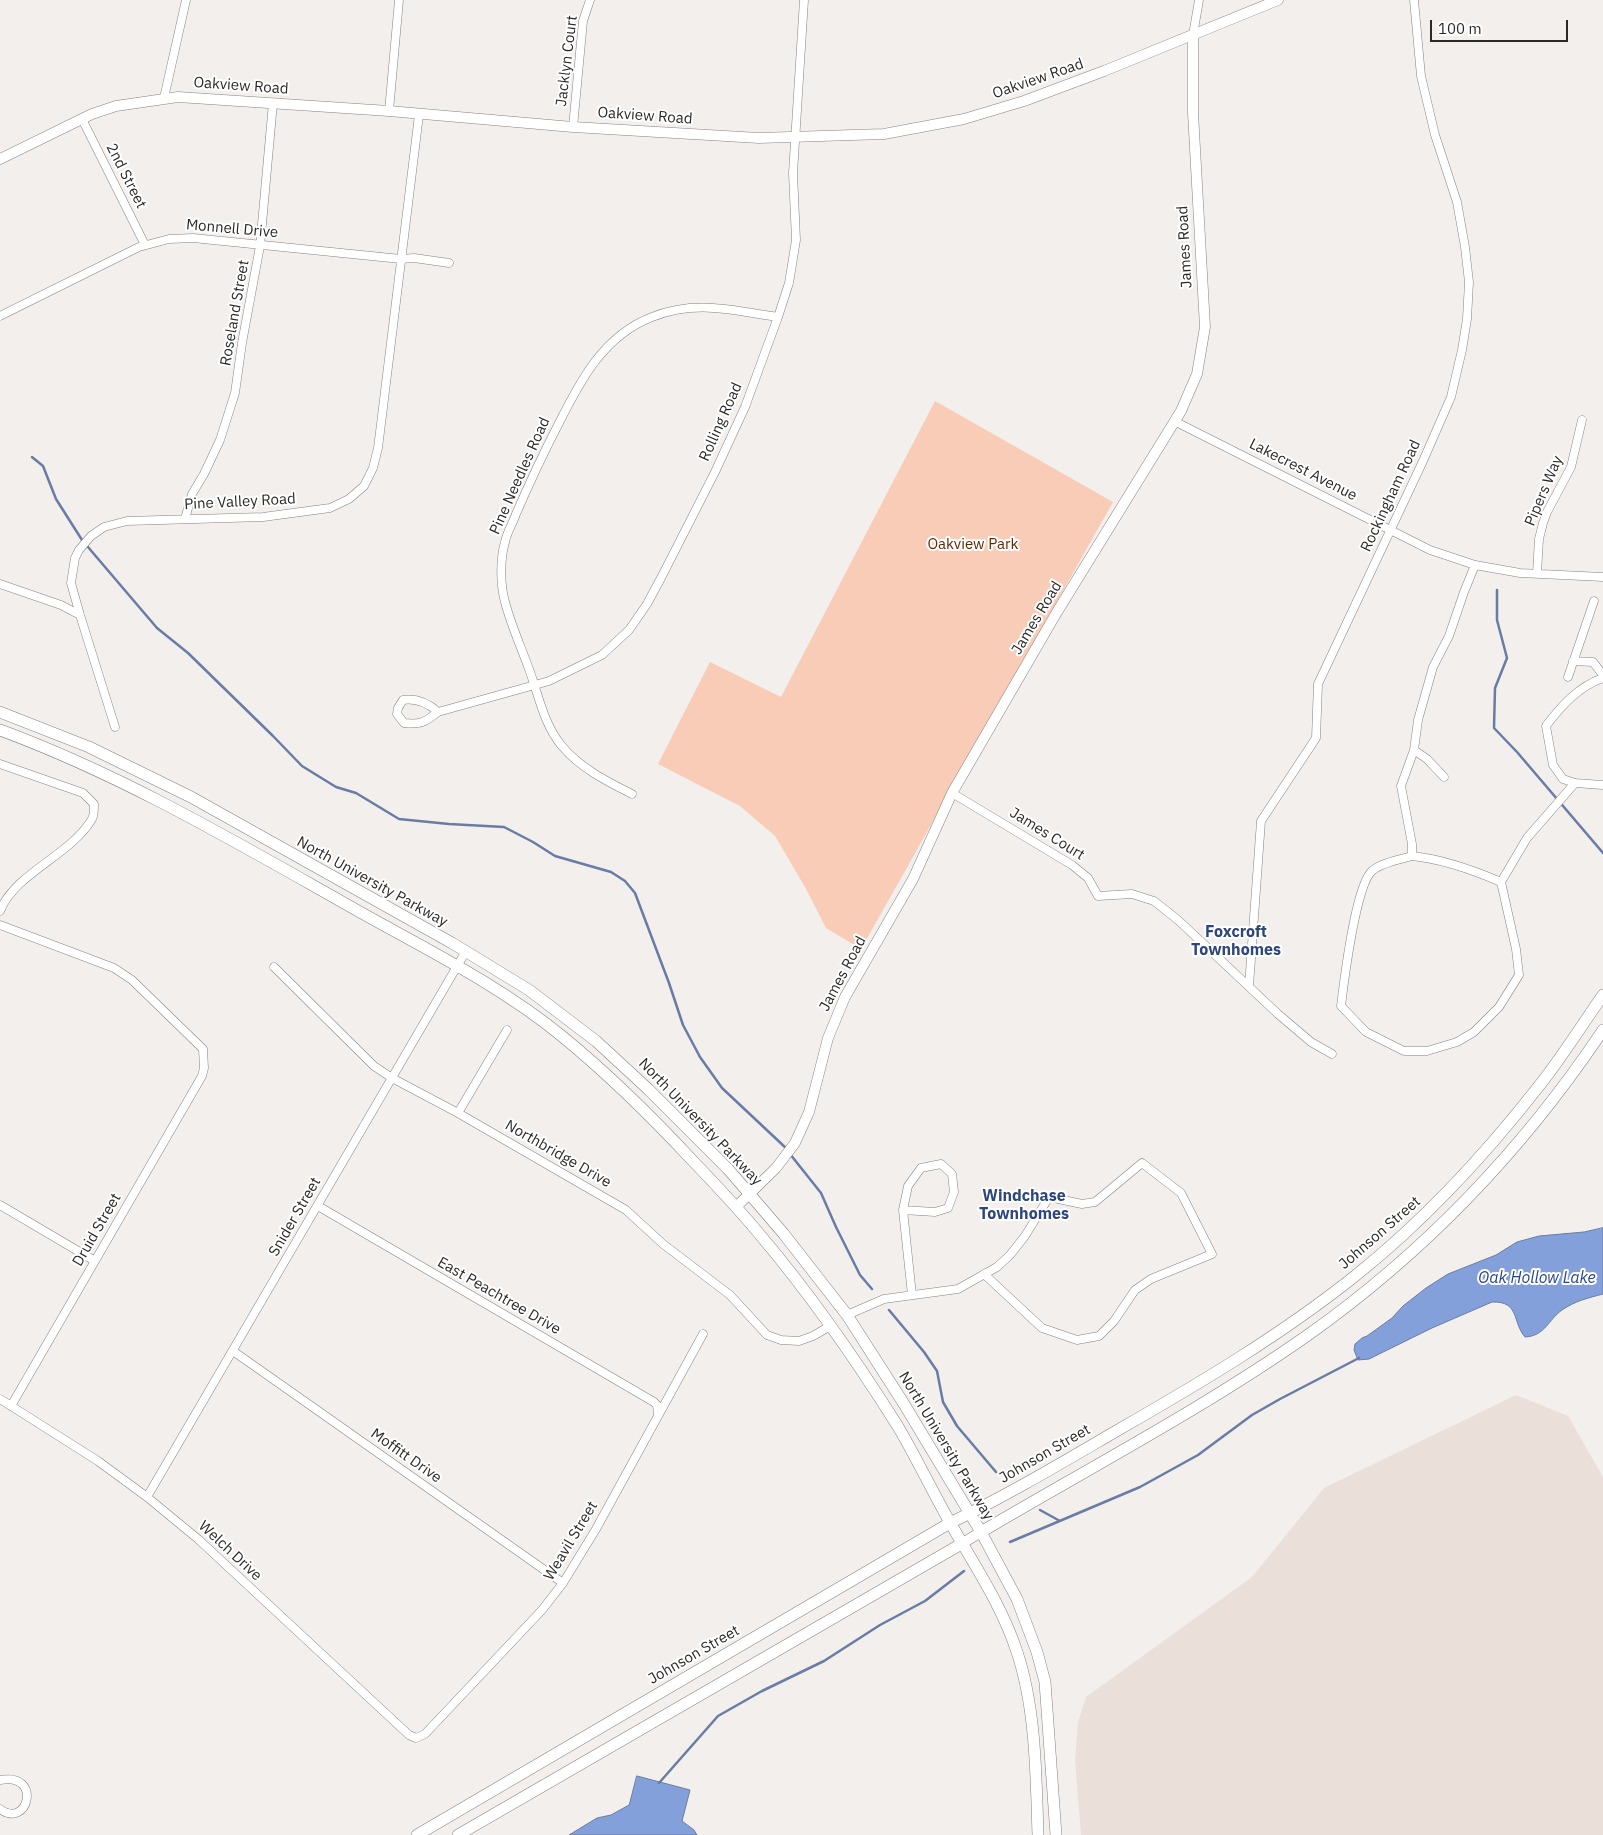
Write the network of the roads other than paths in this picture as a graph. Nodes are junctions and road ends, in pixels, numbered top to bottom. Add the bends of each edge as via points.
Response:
1 (186, 0) edge
2 (399, 0) edge
3 (590, 0) edge
4 (804, 0) edge
5 (1199, 0) edge
6 (1278, 0) edge
7 (1414, 0) edge
8 (1193, 35) junction
9 (164, 98) junction
10 (273, 103) junction
11 (389, 111) junction
12 (419, 115) junction
13 (82, 119) junction
14 (573, 127) junction
15 (794, 138) junction
16 (0, 158) edge
17 (145, 245) junction
18 (260, 246) junction
19 (401, 259) junction
20 (449, 263) dead end
21 (0, 316) edge
22 (778, 317) junction
23 (1582, 420) dead end
24 (1174, 421) junction
25 (185, 519) junction
26 (1390, 530) junction
27 (1475, 566) junction
28 (1537, 573) junction
29 (1603, 577) edge
30 (0, 584) edge
31 (1594, 602) dead end
32 (80, 615) junction
33 (1573, 660) junction
34 (1603, 676) edge
35 (1568, 677) dead end
36 (534, 685) junction
37 (0, 712) edge
38 (438, 712) junction
39 (115, 726) dead end
40 (0, 730) edge
41 (1414, 750) junction
42 (0, 764) edge
43 (1444, 777) dead end
44 (1575, 783) junction
45 (1603, 785) edge
46 (952, 793) junction
47 (632, 794) dead end
48 (1412, 856) junction
49 (1501, 882) junction
50 (0, 911) edge
51 (0, 926) edge
52 (466, 951) junction
53 (457, 966) junction
54 (274, 967) dead end
55 (1249, 986) junction
56 (1603, 995) edge
57 (507, 1030) dead end
58 (1603, 1030) edge
59 (1332, 1054) dead end
60 (392, 1078) junction
61 (458, 1113) junction
62 (750, 1195) junction
63 (0, 1205) edge
64 (318, 1206) junction
65 (736, 1207) junction
66 (903, 1210) junction
67 (96, 1261) junction
68 (984, 1274) junction
69 (912, 1295) junction
70 (847, 1315) junction
71 (830, 1326) junction
72 (703, 1334) dead end
73 (232, 1351) junction
74 (0, 1400) edge
75 (11, 1406) junction
76 (658, 1415) junction
77 (147, 1497) junction
78 (969, 1514) junction
79 (950, 1523) junction
80 (981, 1532) junction
81 (963, 1543) junction
82 (563, 1583) junction
83 (425, 1734) joint
84 (0, 1780) edge
85 (0, 1809) edge
86 (417, 1835) edge
87 (458, 1835) edge
88 (1038, 1835) edge
89 (1056, 1835) edge

1 - 9 street
2 - 11 street
3 - 14 street, Jacklyn Court via 583,21
4 - 15 street, Rolling Road
5 - 8 street, James Road
6 - 8 street, Oakview Road
7 - 26 street, Rockingham Road via 1420,76 1434,135 1458,202 1469,282 1467,319 1451,397
8 - 15 street, Oakview Road via 1024,101 964,119 884,134
8 - 24 street, James Road via 1192,114 1205,327 1197,374
9 - 10 street, Oakview Road
9 - 13 street, Oakview Road via 116,106
10 - 11 street, Oakview Road
10 - 18 street, Roseland Street
11 - 12 street, Oakview Road
12 - 14 street, Oakview Road
12 - 19 street, Pine Valley Road
13 - 16 street, Oakview Road
13 - 17 street, 2nd Street
14 - 15 street, Oakview Road
15 - 22 street, Rolling Road via 796,240 789,283
17 - 18 street, Monnell Drive via 169,238 193,238
17 - 21 street, Monnell Drive
18 - 19 street, Monnell Drive
18 - 25 street, Roseland Street via 235,393 220,440 192,494
19 - 20 street, Monnell Drive
19 - 25 street, Pine Valley Road via 378,448 364,486 349,499 330,508 263,517
22 - 36 street, Rolling Road via 745,407 646,604 629,630 602,655
22 - 36 street, Pine Needles Road via 709,307 684,308 652,316 629,328 611,343 581,381 531,478 505,542 502,562 504,601
23 - 28 street, Pipers Way via 1571,467 1546,512 1539,538
24 - 26 street, Lakecrest Avenue
24 - 46 street, James Road via 1057,612
25 - 32 street, Pine Valley Road via 118,522 91,536 79,550 72,570 71,583
26 - 27 street, Lakecrest Avenue via 1430,550
26 - 55 street, Rockingham Road via 1318,684 1316,738 1261,821
27 - 28 street, Lakecrest Avenue
27 - 41 street via 1449,636 1433,667 1418,720
28 - 29 street, Lakecrest Avenue
30 - 32 street via 62,605
31 - 33 street
32 - 39 street, Pine Valley Road
33 - 34 street via 1593,662
33 - 35 street
34 - 44 street via 1560,707 1546,726 1553,765 1563,779
36 - 38 street, Rolling Road
36 - 47 street, Pine Needles Road via 545,721 563,747 584,767
37 - 52 main road, North University Parkway via 89,747 191,797
38 - 38 street, Rolling Road via 426,722 416,724 404,723 397,714 403,700 412,699 426,703
40 - 53 main road, North University Parkway via 91,767 150,796
41 - 43 street via 1427,758
41 - 48 street via 1401,786
42 - 50 street via 83,793 94,804 93,818 79,835 16,888
44 - 45 street
44 - 49 street via 1527,838
46 - 55 street, James Court via 1072,865 1088,878 1098,896 1132,894 1154,901
46 - 62 street, James Road via 913,879 838,1012 802,1128 784,1159
48 - 49 street via 1450,864
48 - 49 street via 1372,871 1365,884 1346,963 1341,1006 1366,1032 1404,1051 1428,1051 1458,1042 1474,1032 1498,1007 1519,975
51 - 67 street, Druid Street via 114,968 132,980 202,1048 202,1076
52 - 53 street, Snider Street
52 - 62 main road, North University Parkway via 529,990 596,1041 694,1133
53 - 60 street, Snider Street
53 - 65 main road, North University Parkway via 513,1001 600,1069 657,1123
54 - 60 street, Northbridge Drive via 374,1066
55 - 59 street, James Court via 1311,1042
56 - 78 main road, Johnson Street via 1550,1072 1498,1137 1444,1195 1355,1276 1195,1386
57 - 61 street
58 - 80 main road via 1560,1092 1504,1161 1424,1240 1366,1291 1234,1383
60 - 61 street, Northbridge Drive
60 - 64 street, Snider Street
61 - 71 street, Northbridge Drive via 626,1210 663,1244 730,1295 767,1334 781,1340 799,1341
62 - 65 street, James Road
62 - 70 main road, North University Parkway
63 - 67 street
64 - 73 street, Snider Street
64 - 76 street, East Peachtree Drive via 654,1402
65 - 71 main road, North University Parkway
66 - 66 street via 908,1186 921,1168 941,1164 952,1174 954,1192 948,1208 935,1212
66 - 69 street
67 - 75 street, Druid Street
68 - 68 street via 1010,1255 1049,1197 1082,1204 1095,1202 1142,1163 1181,1193 1212,1254 1150,1279 1135,1290 1114,1321 1099,1336 1077,1340 1042,1328
68 - 69 street via 958,1289
69 - 70 street via 884,1299
70 - 78 main road, North University Parkway
71 - 79 main road, North University Parkway via 899,1429
72 - 76 street, Weavil Street
73 - 77 street, Snider Street
73 - 82 street, Moffitt Drive
74 - 75 street, Welch Drive
75 - 77 street, Welch Drive
76 - 82 street, Weavil Street
77 - 83 street, Welch Drive via 198,1539 409,1735 416,1738
78 - 79 main road, Johnson Street
78 - 80 main road, North University Parkway
79 - 81 main road, North University Parkway
79 - 86 main road, Johnson Street
80 - 81 street
80 - 89 main road, North University Parkway via 1017,1599 1045,1682
81 - 87 main road
81 - 88 main road, North University Parkway via 1006,1624 1025,1680 1034,1748
82 - 83 street, Weavil Street via 542,1610
84 - 85 street via 16,1781 26,1788 28,1794 18,1812 9,1814

